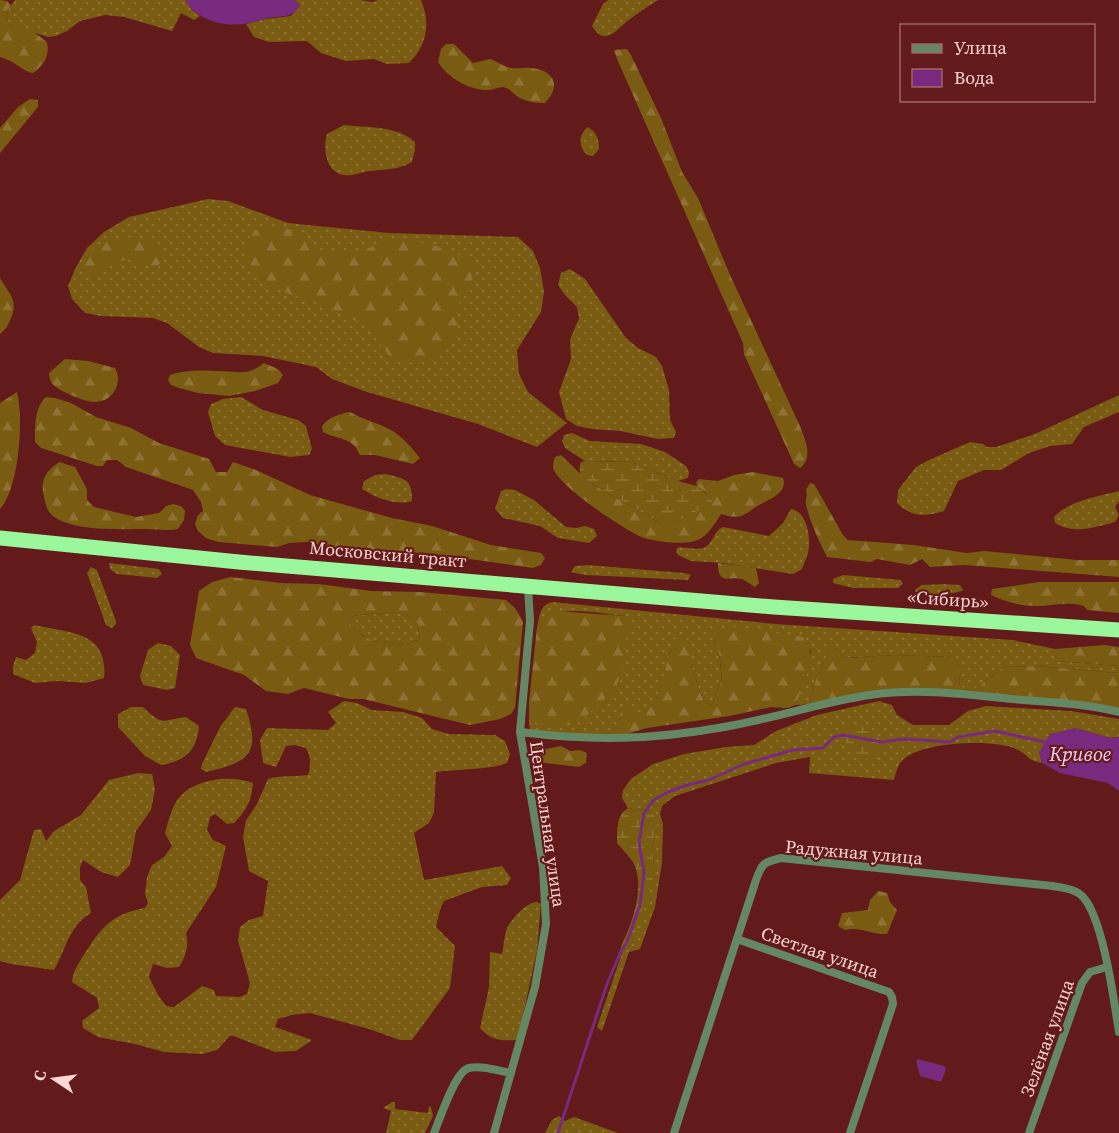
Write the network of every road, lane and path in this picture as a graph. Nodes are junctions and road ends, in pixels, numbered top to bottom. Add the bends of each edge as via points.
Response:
1 (0, 538) edge
2 (528, 586) junction
3 (774, 607) joint
4 (1119, 630) edge
5 (1119, 712) edge
6 (520, 732) junction
7 (737, 939) junction
8 (1107, 967) junction
9 (1119, 1032) edge
10 (512, 1073) junction
11 (434, 1133) edge
12 (494, 1133) edge
13 (674, 1133) edge
14 (850, 1133) edge
15 (1029, 1133) edge

1 - 2 highway, Московский тракт
2 - 3 highway, Московский тракт
2 - 6 street, Центральная улица via 530,621
3 - 4 highway, «Сибирь»
5 - 6 street via 924,690 871,695 669,736 623,739
6 - 10 street, Центральная улица via 543,867 546,924 536,987
7 - 8 street, Радужная улица via 761,866 781,858 1071,890 1089,905
7 - 13 street, Радужная улица
7 - 14 street, Светлая улица via 889,992 892,997 893,1004
8 - 9 street, Радужная улица
8 - 15 street, Зелёная улица via 1090,972 1082,983
10 - 11 street via 472,1067 463,1071
10 - 12 street, Центральная улица

